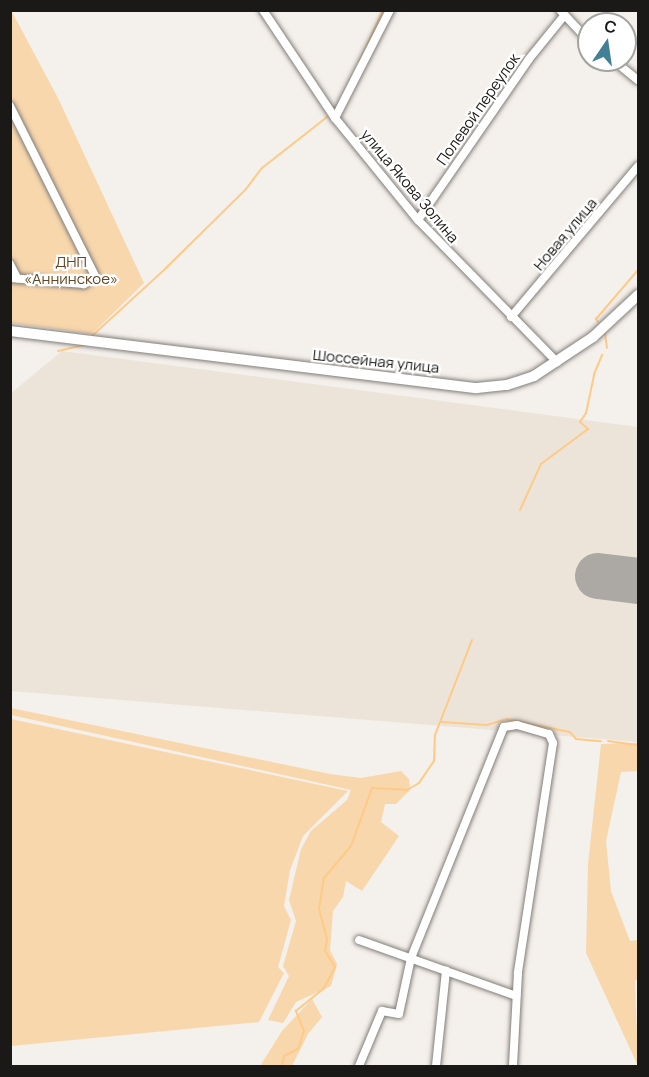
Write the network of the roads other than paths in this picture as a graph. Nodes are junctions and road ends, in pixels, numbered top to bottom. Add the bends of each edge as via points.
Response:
1 (262, 10) edge
2 (390, 10) edge
3 (562, 13) edge
4 (577, 29) edge
5 (10, 106) edge
6 (335, 118) junction
7 (639, 166) edge
8 (418, 220) junction
9 (10, 264) edge
10 (14, 278) edge
11 (639, 295) edge
12 (511, 317) junction
13 (10, 331) edge
14 (557, 362) junction
15 (358, 940) dead end
16 (411, 958) junction
17 (446, 971) junction
18 (516, 996) junction
19 (359, 1066) edge
20 (436, 1066) edge
21 (513, 1066) edge

1 - 6 street, улица Якова Золина
2 - 6 street
3 - 4 street
3 - 8 street, Полевой переулок
5 - 10 street via 95,276 84,284
6 - 8 street, улица Якова Золина
7 - 12 street, Новая улица
8 - 12 street, улица Якова Золина
9 - 10 street
11 - 14 main road, Шоссейная улица via 593,337
12 - 14 street, улица Якова Золина
13 - 14 main road, Шоссейная улица via 477,388 507,385
15 - 16 street
16 - 17 street
16 - 18 street via 504,727 536,729 549,734 553,743
16 - 19 street via 399,1014 382,1011
17 - 18 street
17 - 20 street
18 - 21 street

